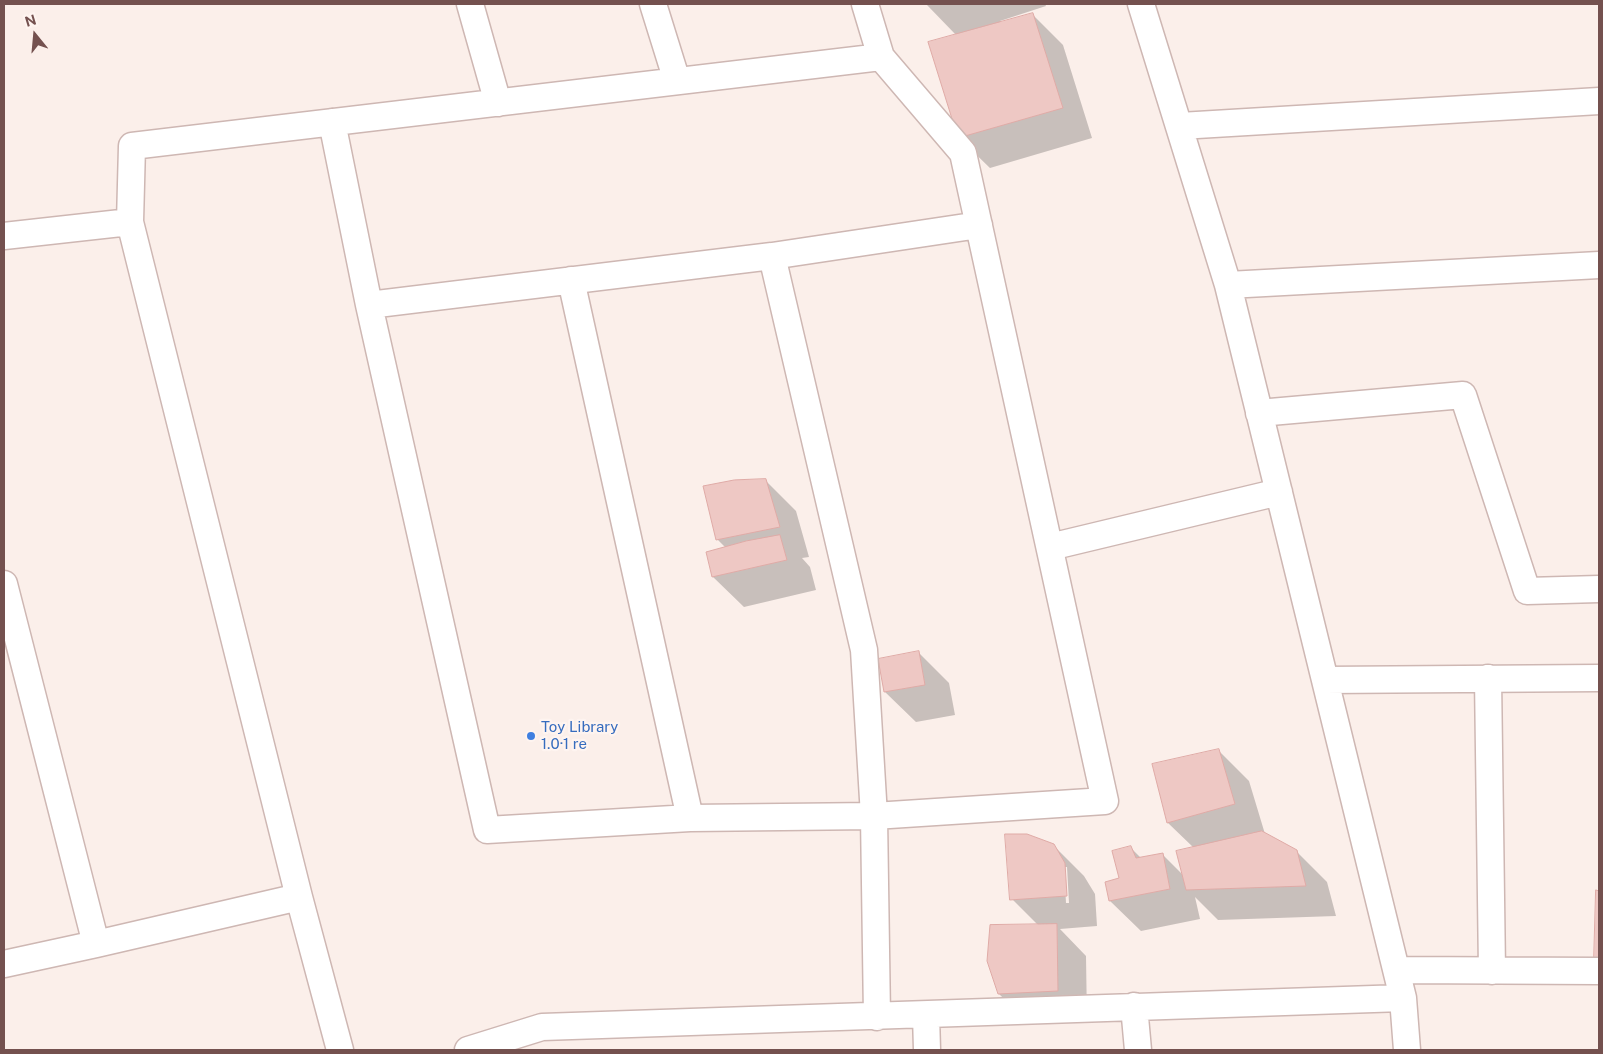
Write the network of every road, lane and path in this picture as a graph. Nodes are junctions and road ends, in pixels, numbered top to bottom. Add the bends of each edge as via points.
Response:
1 (470, 4) edge
2 (653, 4) edge
3 (865, 4) edge
4 (1141, 4) edge
5 (881, 57) junction
6 (677, 81) junction
7 (1599, 101) edge
8 (498, 103) junction
9 (332, 122) junction
10 (1180, 126) junction
11 (130, 222) junction
12 (979, 225) junction
13 (4, 236) edge
14 (772, 256) junction
15 (1599, 265) edge
16 (571, 280) junction
17 (1228, 285) junction
18 (369, 305) junction
19 (1259, 412) junction
20 (1279, 492) junction
21 (1050, 547) junction
22 (4, 584) edge
23 (1599, 589) edge
24 (1488, 678) junction
25 (1599, 678) edge
26 (1325, 680) junction
27 (874, 816) junction
28 (690, 818) junction
29 (299, 897) junction
30 (96, 944) junction
31 (4, 964) edge
32 (1397, 970) junction
33 (1492, 970) junction
34 (1599, 971) edge
35 (1403, 998) junction
36 (1134, 1006) junction
37 (926, 1015) junction
38 (878, 1017) junction
39 (340, 1050) edge
40 (468, 1050) edge
41 (927, 1050) edge
42 (1138, 1050) edge
43 (1408, 1050) edge

1 - 8 street
2 - 6 street
3 - 5 street
4 - 10 street
5 - 6 street
5 - 12 street via 963,154
6 - 8 street
7 - 10 street
8 - 9 street
9 - 11 street via 132,146
9 - 18 street
10 - 17 street
11 - 13 street
11 - 29 street
12 - 14 street
12 - 21 street
14 - 16 street
14 - 27 street via 864,650
15 - 17 street
16 - 18 street
16 - 28 street
17 - 19 street
18 - 28 street via 487,830
19 - 20 street
19 - 23 street via 1463,395 1527,591
20 - 21 street
20 - 26 street
21 - 27 street via 1105,801
22 - 30 street
24 - 25 street
24 - 26 street
24 - 33 street
26 - 32 street
27 - 28 street
27 - 38 street
29 - 30 street
29 - 39 street
30 - 31 street
32 - 33 street
32 - 35 street
33 - 34 street
35 - 36 street
35 - 43 street
36 - 37 street
36 - 42 street
37 - 38 street
37 - 41 street
38 - 40 street via 542,1027

